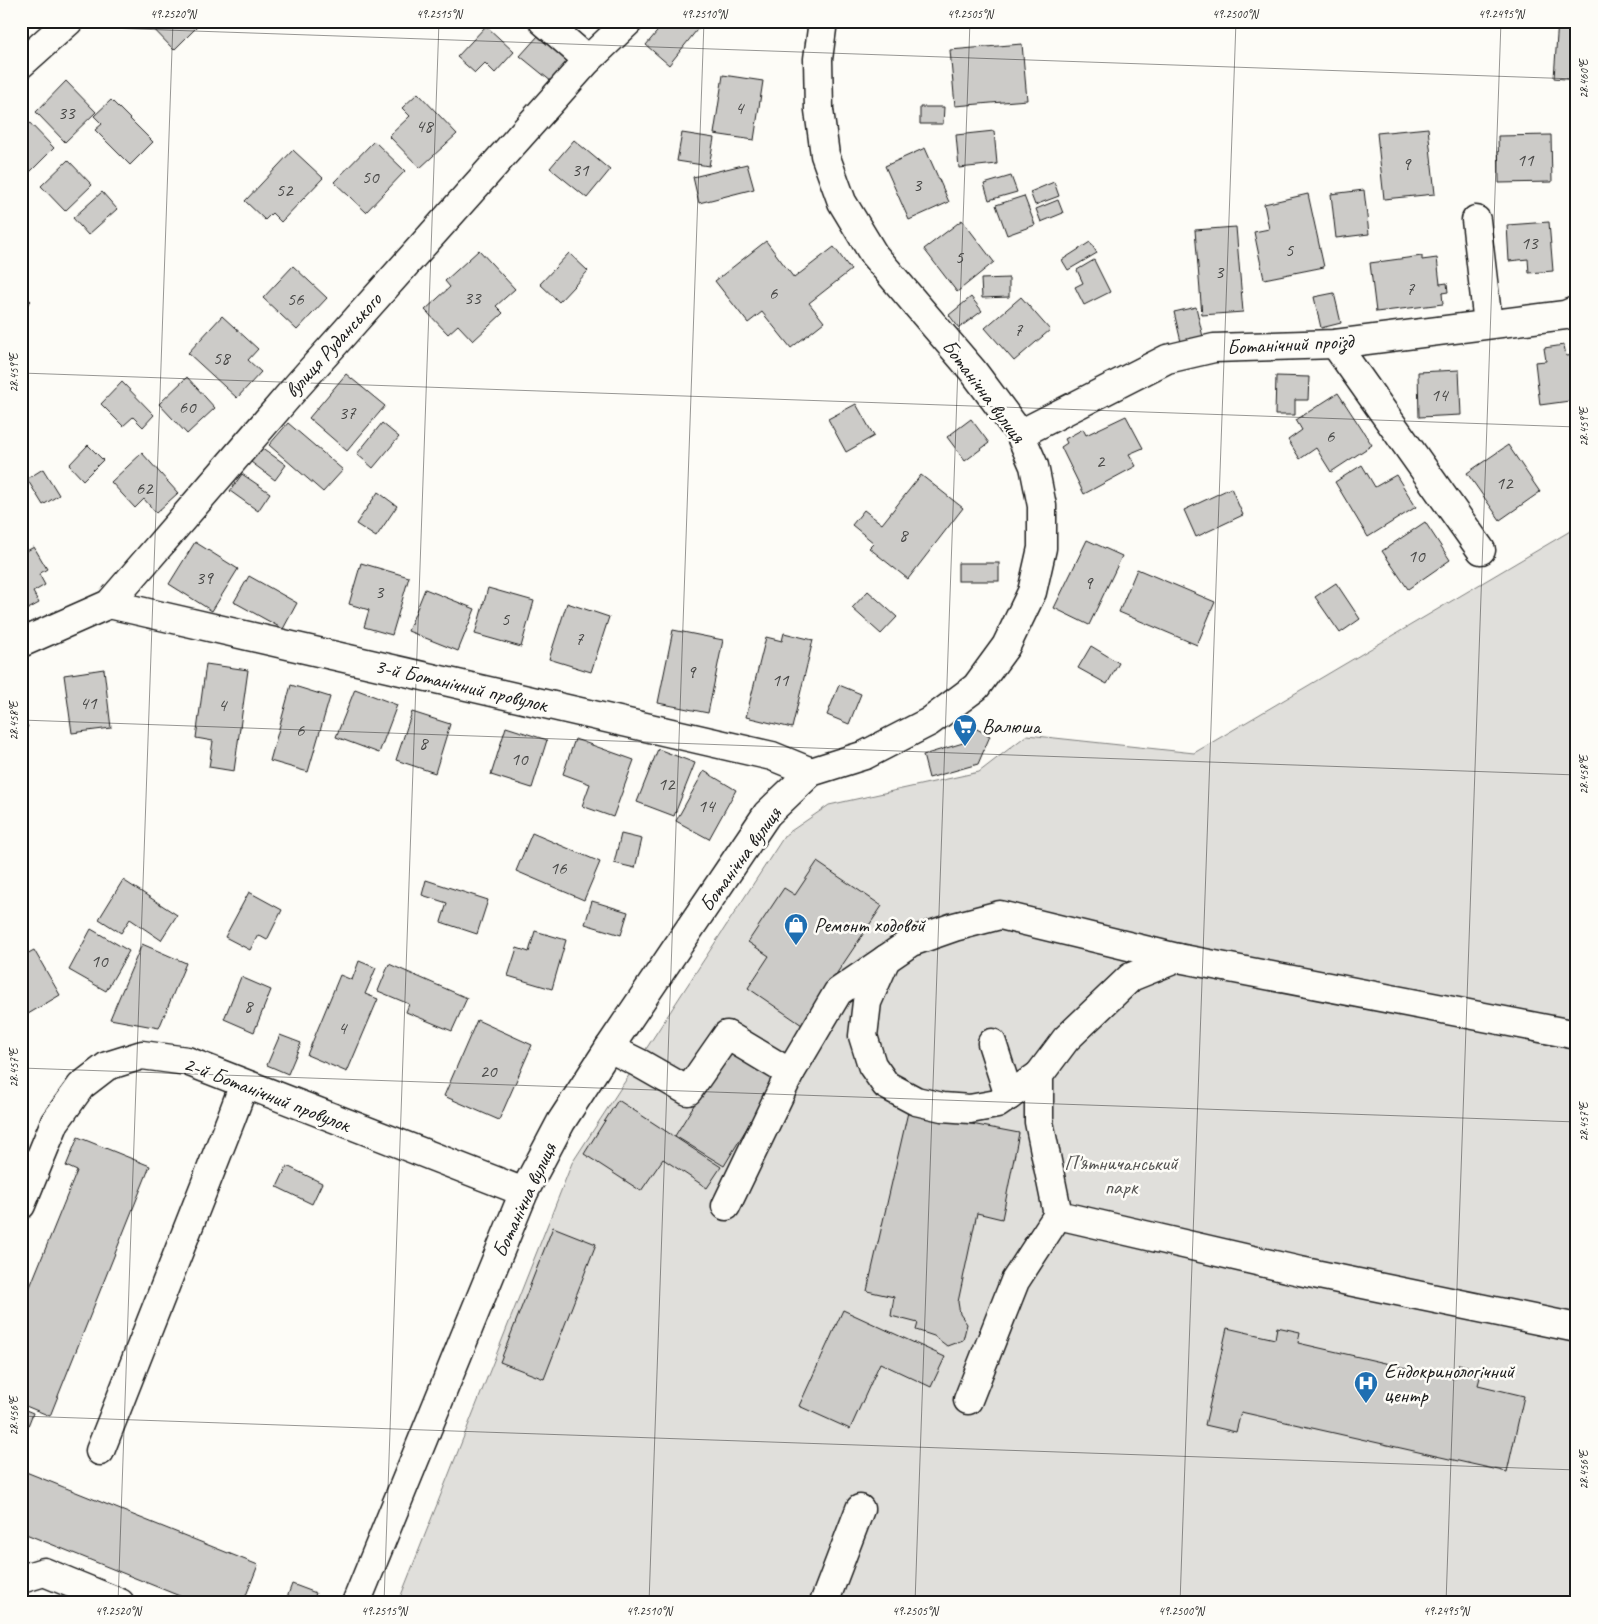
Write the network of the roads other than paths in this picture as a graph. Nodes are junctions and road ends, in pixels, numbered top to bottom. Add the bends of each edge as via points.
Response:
1 (69, 21) edge
2 (543, 21) edge
3 (629, 21) edge
4 (823, 21) edge
5 (588, 60) junction
6 (21, 64) edge
7 (1476, 220) dead end
8 (1577, 310) edge
9 (1488, 324) junction
10 (1335, 344) junction
11 (1020, 434) junction
12 (1481, 550) dead end
13 (109, 604) junction
14 (21, 643) edge
15 (811, 772) junction
16 (1178, 958) junction
17 (886, 959) junction
18 (1577, 1035) edge
19 (992, 1043) dead end
20 (609, 1048) junction
21 (790, 1073) junction
22 (1039, 1074) junction
23 (244, 1084) junction
24 (1009, 1096) junction
25 (524, 1192) junction
26 (21, 1206) edge
27 (726, 1206) dead end
28 (1058, 1215) junction
29 (1577, 1328) edge
30 (968, 1400) dead end
31 (100, 1451) dead end
32 (860, 1509) dead end
33 (21, 1579) edge
34 (120, 1603) edge
35 (356, 1603) edge
36 (824, 1603) edge

1 - 6 street
2 - 5 street
3 - 5 street, вулиця Руданського
4 - 11 street, Ботанічна вулиця via 818,59 819,110 825,154 842,202 874,255 973,371
5 - 13 street, вулиця Руданського via 297,386
7 - 9 street
8 - 9 street, Ботанічний проїзд via 1565,315
9 - 10 street, Ботанічний проїзд
10 - 11 street, Ботанічний проїзд via 1214,348 1168,360
10 - 12 street
11 - 15 street, Ботанічна вулиця via 1034,466 1042,506 1042,548 1032,592 1006,646 976,687 929,722 865,755
13 - 14 street, вулиця Руданського
13 - 15 street, 3-й Ботанічний провулок via 772,756
15 - 20 street, Ботанічна вулиця via 767,814
16 - 17 street via 1000,915 911,942
16 - 18 street
16 - 22 street via 1131,977 1066,1039
17 - 21 street via 838,992
17 - 24 street via 867,1002 863,1036 872,1065 886,1085 916,1101 942,1107 970,1109 998,1104
19 - 24 street
20 - 21 street via 688,1092 727,1035
20 - 25 street, Ботанічна вулиця via 561,1122
21 - 27 street
22 - 24 street
22 - 28 street via 1039,1122
23 - 25 street, 2-й Ботанічний провулок
23 - 26 street, 2-й Ботанічний провулок via 187,1061 142,1055 107,1066 81,1086 55,1122
23 - 31 street
25 - 35 street, Ботанічна вулиця
28 - 29 street via 1310,1274
28 - 30 street via 1015,1281
32 - 36 street
33 - 34 street via 44,1572

